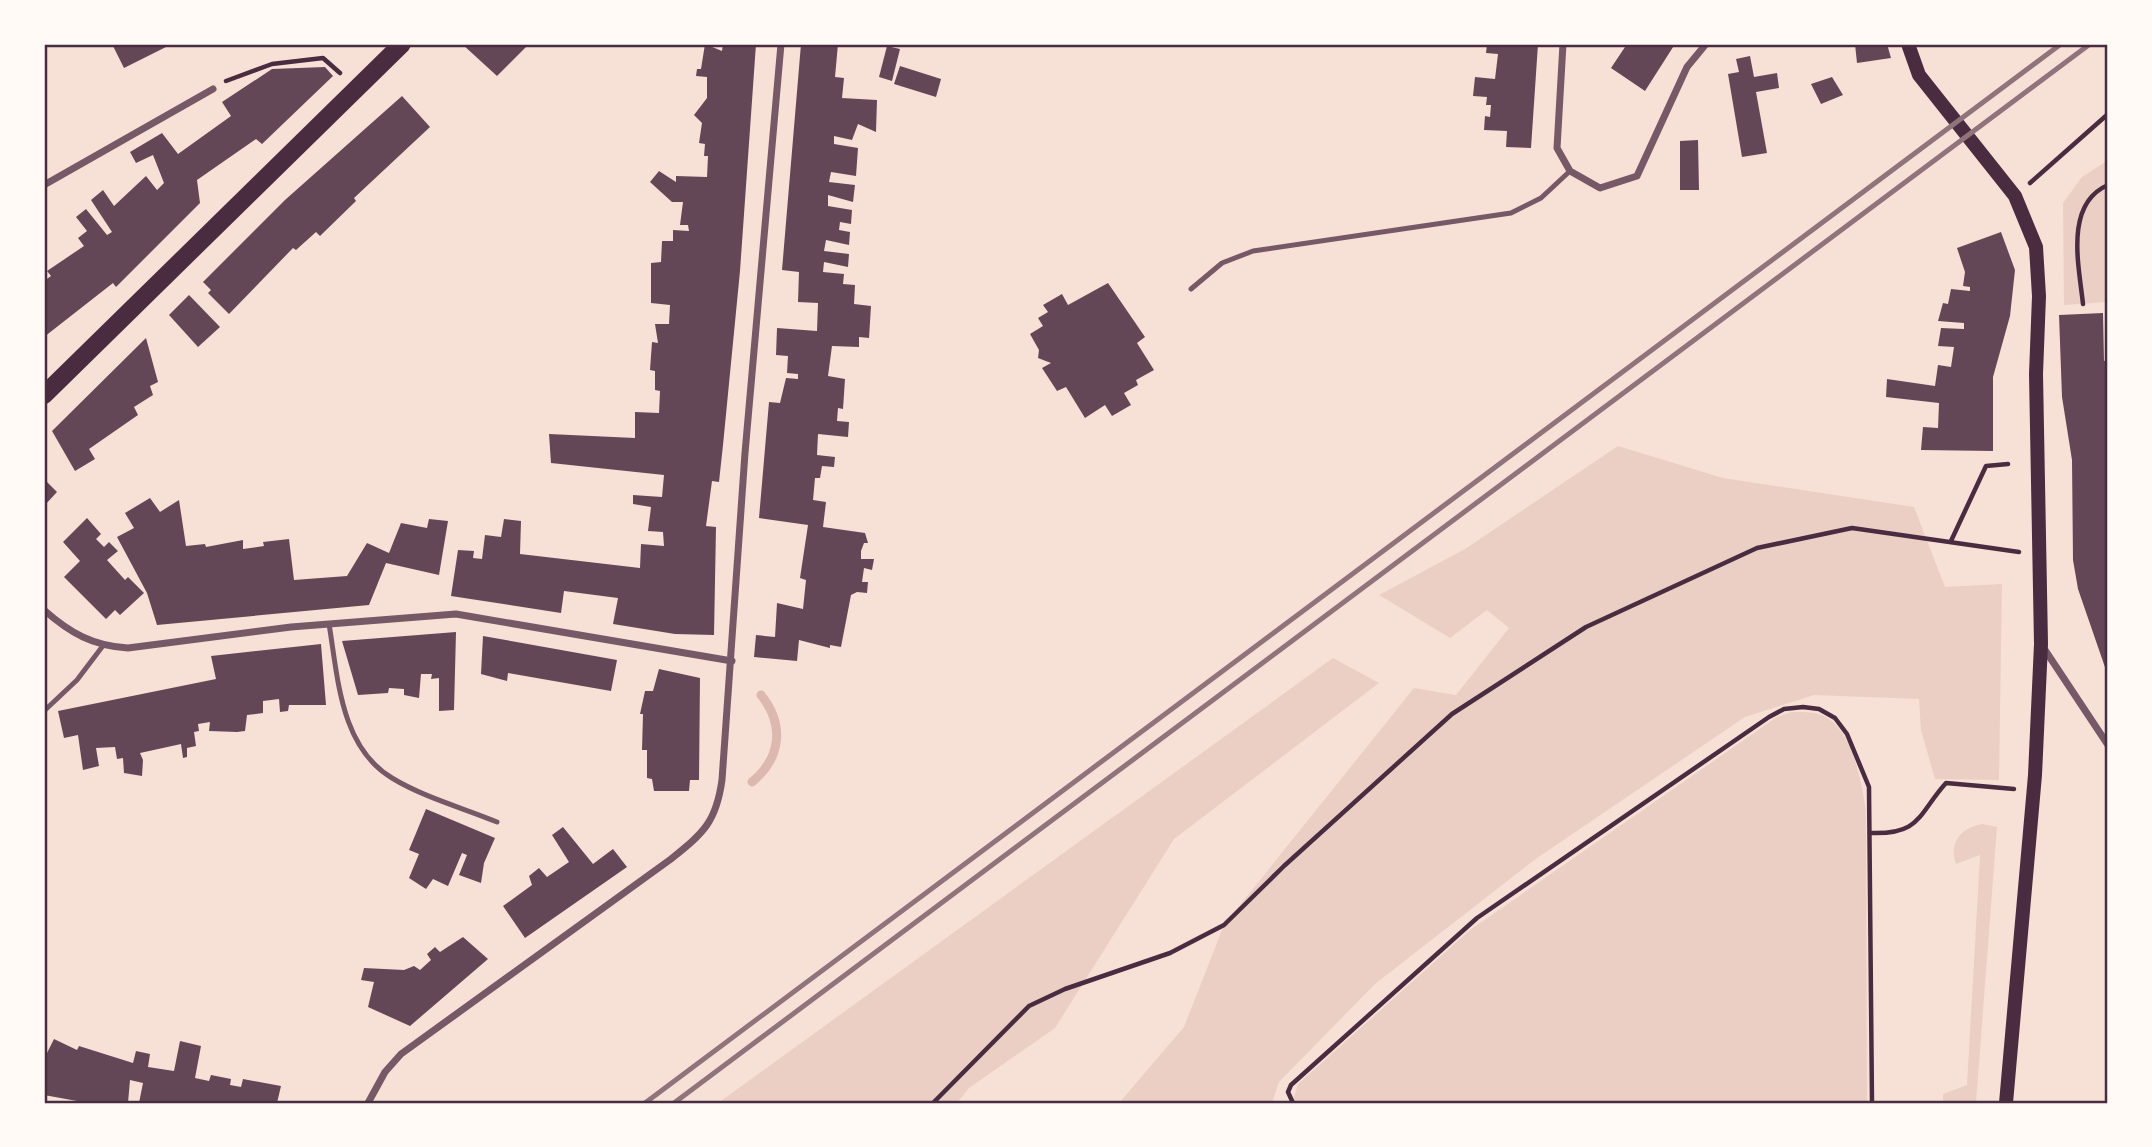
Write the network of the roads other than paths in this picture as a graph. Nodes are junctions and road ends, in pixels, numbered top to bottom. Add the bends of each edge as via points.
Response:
1 (402, 44) edge
2 (781, 44) edge
3 (1563, 44) edge
4 (1706, 44) edge
5 (1908, 44) edge
6 (213, 89) road end
7 (1570, 171) junction
8 (44, 185) edge
9 (1191, 289) dead end
10 (44, 395) edge
11 (44, 610) edge
12 (329, 624) junction
13 (2041, 644) junction
14 (102, 647) junction
15 (732, 661) junction
16 (44, 711) edge
17 (2108, 745) edge
18 (497, 822) dead end
19 (368, 1103) edge
20 (2006, 1103) edge

1 - 10 main road
2 - 15 street via 745,453
3 - 7 street via 1557,148
4 - 7 street via 1687,67 1637,176 1600,188
5 - 13 main road via 1919,75 2015,196 2036,247
6 - 8 street
7 - 9 lane via 1541,198 1511,213 1253,251 1223,263
11 - 14 street via 81,638
12 - 14 street via 128,648
12 - 15 street via 474,615
12 - 18 lane via 348,723 365,756 391,778
13 - 17 street
13 - 20 main road via 2034,791
14 - 16 lane
15 - 19 street via 719,803 702,834 401,1054

